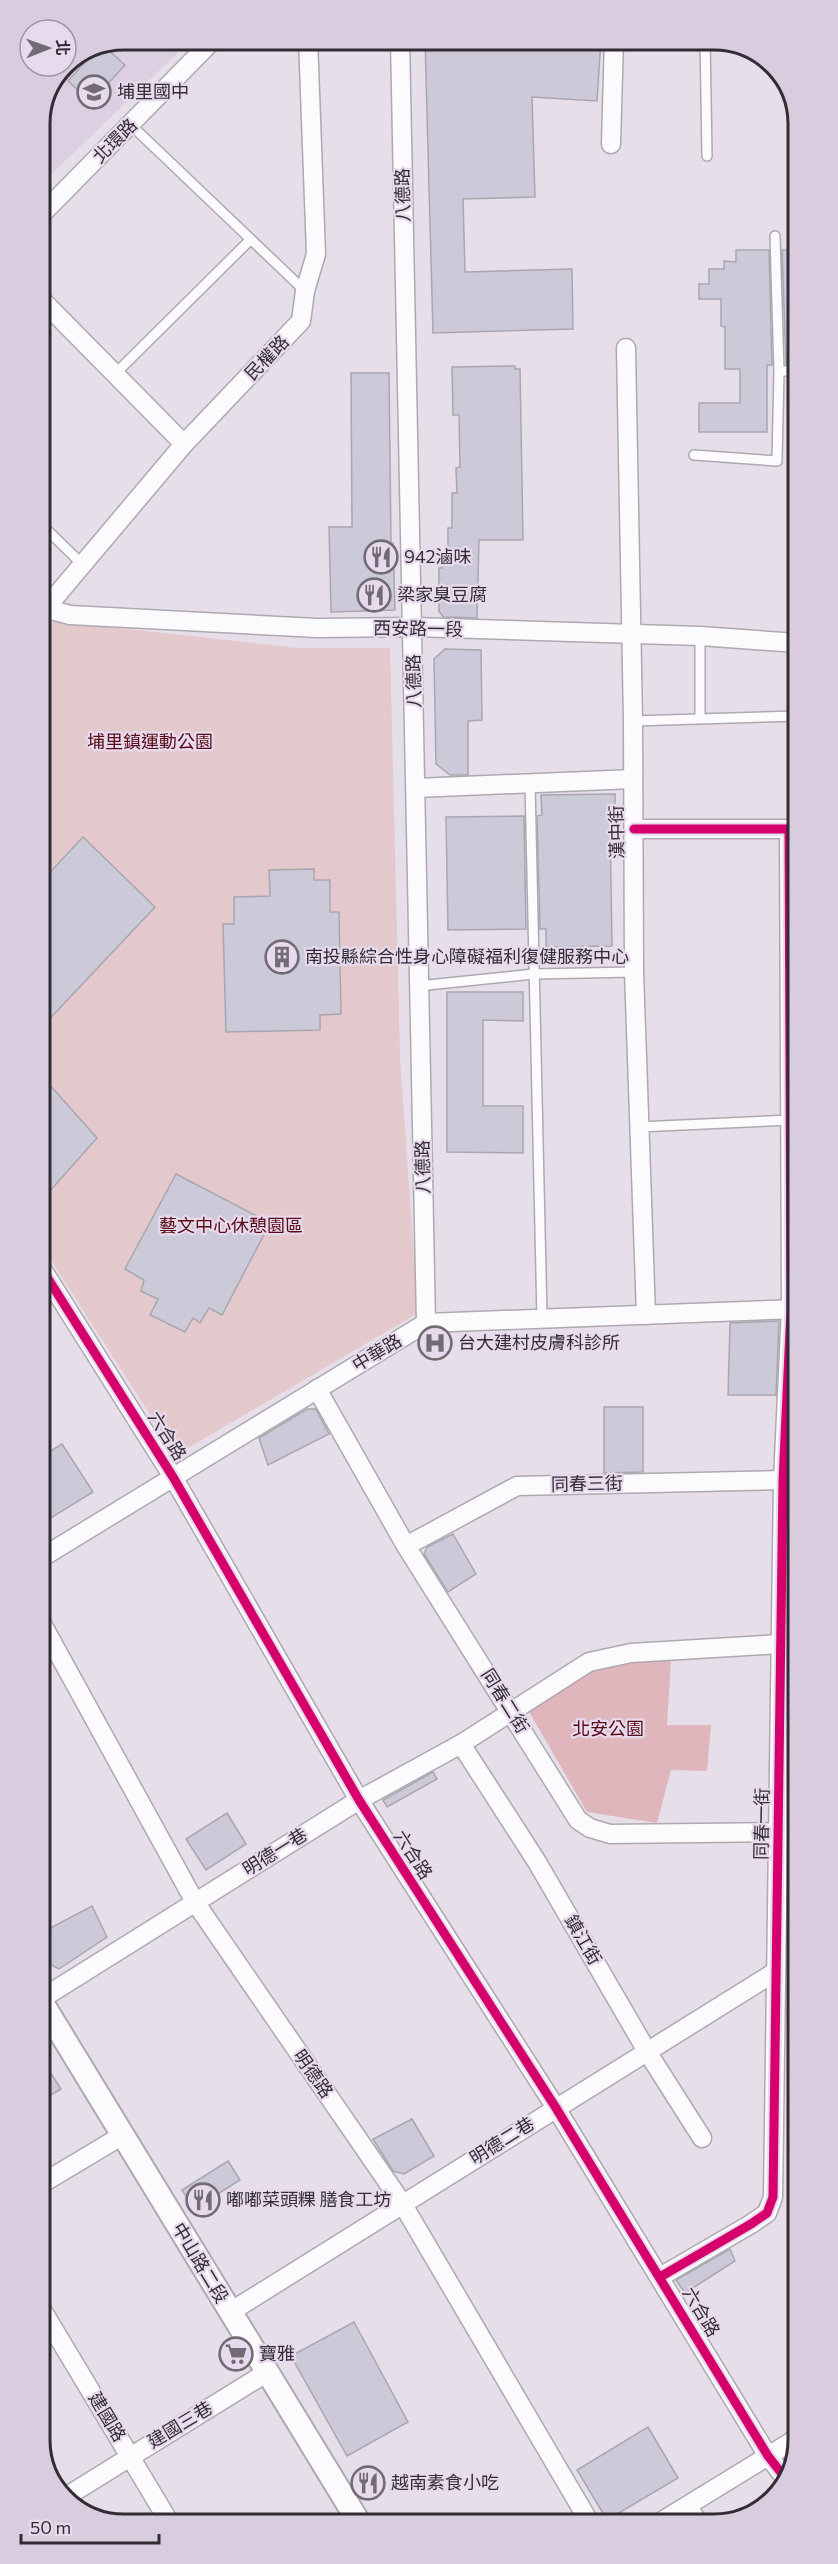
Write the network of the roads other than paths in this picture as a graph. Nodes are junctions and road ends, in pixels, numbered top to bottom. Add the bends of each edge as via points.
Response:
1 (204, 49) edge
2 (308, 49) edge
3 (400, 49) edge
4 (614, 50) edge
5 (705, 50) edge
6 (132, 125) junction
7 (611, 144) dead end
8 (707, 156) dead end
9 (50, 206) edge
10 (775, 236) dead end
11 (250, 240) junction
12 (305, 291) junction
13 (50, 308) edge
14 (626, 348) dead end
15 (779, 371) junction
16 (788, 371) edge
17 (116, 373) junction
18 (184, 444) junction
19 (694, 455) dead end
20 (50, 533) edge
21 (82, 564) junction
22 (50, 600) edge
23 (50, 612) edge
24 (413, 627) junction
25 (630, 635) junction
26 (700, 636) junction
27 (788, 642) edge
28 (788, 716) edge
29 (700, 717) junction
30 (633, 721) junction
31 (633, 778) junction
32 (530, 784) junction
33 (416, 788) junction
34 (634, 829) junction
35 (788, 829) edge
36 (634, 972) junction
37 (534, 974) junction
38 (418, 986) junction
39 (788, 1120) edge
40 (639, 1127) junction
41 (50, 1282) edge
42 (788, 1309) edge
43 (646, 1315) junction
44 (542, 1318) junction
45 (426, 1323) junction
46 (317, 1389) junction
47 (788, 1402) edge
48 (173, 1477) junction
49 (783, 1480) junction
50 (788, 1542) edge
51 (406, 1546) junction
52 (50, 1552) edge
53 (788, 1584) edge
54 (50, 1638) edge
55 (781, 1644) junction
56 (511, 1711) junction
57 (461, 1744) junction
58 (359, 1800) junction
59 (779, 1832) junction
60 (788, 1832) edge
61 (195, 1902) junction
62 (775, 1972) junction
63 (50, 1994) edge
64 (50, 2015) edge
65 (648, 2053) junction
66 (556, 2108) junction
67 (123, 2135) junction
68 (702, 2138) dead end
69 (50, 2179) edge
70 (402, 2203) junction
71 (660, 2277) junction
72 (230, 2312) junction
73 (50, 2323) edge
74 (266, 2373) junction
75 (788, 2444) edge
76 (130, 2456) junction
77 (768, 2456) junction
78 (781, 2473) edge
79 (72, 2493) edge
80 (691, 2503) junction
81 (165, 2514) edge
82 (354, 2514) edge
83 (585, 2514) edge
84 (673, 2514) edge
85 (698, 2514) edge

1 - 6 street, 北環路
2 - 12 street, 民權路 via 316,254
3 - 24 street, 八德路
4 - 7 street
5 - 8 lane
6 - 9 street, 北環路
6 - 11 lane
10 - 15 lane
11 - 12 lane
11 - 17 lane
12 - 18 street, 民權路 via 301,321
13 - 17 street
14 - 25 street, 漢中街
15 - 16 lane
15 - 19 lane via 777,460
17 - 18 street
18 - 21 street, 民權路
20 - 21 lane
21 - 22 street, 民權路
23 - 24 street, 西安路一段 via 317,628
24 - 25 street, 西安路一段
24 - 33 street, 八德路
25 - 26 street, 西安路一段
25 - 30 street, 漢中街
26 - 27 street, 西安路一段
26 - 29 lane
28 - 29 lane
29 - 30 lane
30 - 31 street, 漢中街
31 - 32 street
31 - 34 street, 漢中街
32 - 33 street
32 - 37 lane
33 - 38 street, 八德路
34 - 35 street, 同春一街
34 - 36 street, 漢中街
36 - 37 lane
36 - 40 street, 漢中街
37 - 38 lane
37 - 44 lane
38 - 45 street, 八德路
39 - 40 lane
40 - 43 street, 漢中街
41 - 48 street, 六合路
42 - 43 street, 中華路
43 - 44 street, 中華路
44 - 45 street, 中華路
45 - 46 street, 中華路
46 - 48 street, 中華路
46 - 51 street, 同春二街
47 - 49 street, 同春一街
48 - 52 street, 中華路
48 - 58 street, 六合路
49 - 50 street, 同春一街
49 - 51 street, 同春三街 via 517,1485
51 - 56 street, 同春二街
53 - 55 street, 同春一街
54 - 61 street, 明德路
55 - 56 street, 明德一巷 via 631,1653 589,1662
55 - 59 street, 同春一街
56 - 57 street, 明德一巷
56 - 59 street, 同春二街 via 579,1820 590,1828 610,1834
57 - 58 street, 明德一巷
57 - 65 street, 鎮江街 via 537,1862
58 - 61 street, 明德一巷
58 - 66 street, 六合路
59 - 60 street, 同春二街
59 - 62 street, 同春一街
61 - 63 street, 明德一巷
61 - 70 street, 明德路
62 - 65 street, 明德二巷
62 - 71 street, 同春一街 via 773,2197 767,2213
64 - 67 street, 中山路二段
65 - 66 street, 明德二巷
65 - 68 street, 鎮江街
66 - 70 street, 明德二巷
66 - 71 street, 六合路
67 - 69 street
67 - 72 street, 中山路二段
70 - 72 street, 明德二巷
70 - 83 street, 明德路
71 - 77 street, 六合路
72 - 74 street, 中山路二段
73 - 76 street, 建國路
74 - 76 street, 建國三巷
74 - 82 street, 中山路二段
75 - 77 street
76 - 79 street, 建國三巷
76 - 81 street, 建國路
77 - 78 street, 六合路
77 - 80 street
80 - 84 street
80 - 85 lane

